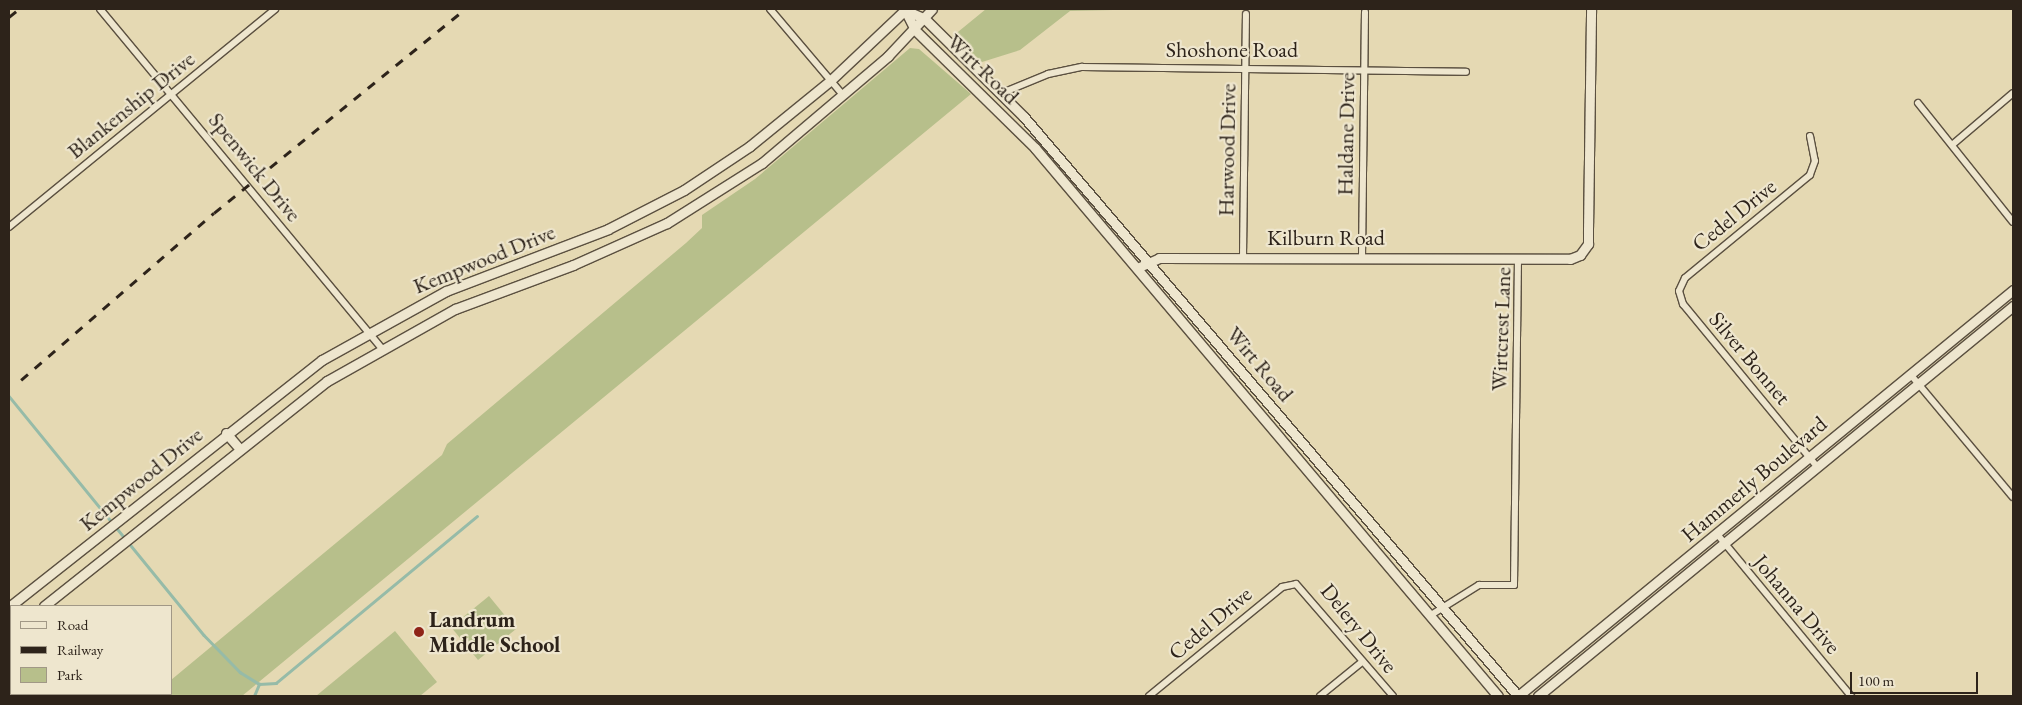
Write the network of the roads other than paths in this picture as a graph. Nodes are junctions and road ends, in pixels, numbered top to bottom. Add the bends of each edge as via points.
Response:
1 (100, 9) edge
2 (275, 9) edge
3 (770, 9) edge
4 (906, 9) edge
5 (932, 9) edge
6 (1591, 9) edge
7 (1365, 12) dead end
8 (1246, 14) dead end
9 (925, 19) junction
10 (915, 30) junction
11 (1245, 68) junction
12 (1364, 69) junction
13 (1466, 72) dead end
14 (831, 80) junction
15 (1002, 93) junction
16 (172, 94) junction
17 (842, 94) junction
18 (2013, 94) edge
19 (1918, 104) dead end
20 (1810, 136) dead end
21 (1952, 145) junction
22 (2013, 222) edge
23 (9, 227) edge
24 (1243, 256) junction
25 (1362, 257) junction
26 (1518, 258) junction
27 (1149, 260) junction
28 (1137, 268) junction
29 (2013, 290) edge
30 (1679, 291) joint
31 (2013, 306) edge
32 (369, 333) junction
33 (381, 348) junction
34 (1910, 374) junction
35 (1920, 384) junction
36 (226, 433) junction
37 (238, 447) junction
38 (1810, 457) junction
39 (1818, 468) junction
40 (2013, 497) edge
41 (1717, 534) junction
42 (1725, 544) junction
43 (82, 551) junction
44 (94, 565) junction
45 (1296, 584) joint
46 (12, 605) edge
47 (45, 605) edge
48 (1440, 607) junction
49 (1624, 610) junction
50 (1431, 615) junction
51 (1632, 620) junction
52 (1363, 661) junction
53 (1149, 696) edge
54 (1320, 696) edge
55 (1393, 696) edge
56 (1498, 696) edge
57 (1518, 696) edge
58 (1538, 696) edge
59 (1852, 696) edge

1 - 16 street, Spenwick Drive
2 - 16 street, Blankenship Drive
3 - 14 street
4 - 9 main road, Wirt Road
4 - 10 main road, Wirt Road
4 - 14 main road, Kempwood Drive
5 - 9 main road, Kempwood Drive
6 - 26 main road, Wirtcrest Lane via 1588,244 1570,259
7 - 12 street, Haldane Drive
8 - 11 street, Harwood Drive
9 - 10 main road, Kempwood Drive
9 - 15 main road, Wirt Road
10 - 17 main road, Kempwood Drive
10 - 28 main road, Wirt Road via 1014,126
11 - 12 street, Shoshone Road
11 - 15 street, Shoshone Road via 1082,67 1048,74
11 - 24 street, Harwood Drive
12 - 13 street, Shoshone Road
12 - 25 street, Haldane Drive
14 - 17 street
14 - 32 main road, Kempwood Drive via 750,146 656,206 608,229 446,291
15 - 27 main road, Wirt Road
16 - 23 street, Blankenship Drive
16 - 32 street, Spenwick Drive
17 - 33 main road, Kempwood Drive via 762,163 667,223 573,266 455,309
18 - 21 street
19 - 21 street
20 - 30 street, Cedel Drive via 1814,168 1685,278
21 - 22 street
24 - 25 main road, Kilburn Road
24 - 27 main road, Kilburn Road
25 - 26 main road, Kilburn Road
26 - 48 street, Wirtcrest Lane via 1514,585 1479,585
27 - 28 main road
27 - 48 main road, Wirt Road
28 - 50 main road, Wirt Road
29 - 34 main road, Hammerly Boulevard
30 - 38 street, Silver Bonnet via 1683,304
31 - 35 main road, Hammerly Boulevard
32 - 33 street, Spenwick Drive
32 - 36 main road, Kempwood Drive via 322,360
33 - 37 main road, Kempwood Drive via 327,381
34 - 35 street
34 - 38 main road, Hammerly Boulevard
35 - 39 main road, Hammerly Boulevard
35 - 40 street
36 - 37 main road
36 - 43 main road, Kempwood Drive
37 - 44 main road, Kempwood Drive
38 - 39 street, Silver Bonnet
38 - 41 main road, Hammerly Boulevard
39 - 42 main road, Hammerly Boulevard
41 - 42 street, Johanna Drive
41 - 49 main road, Hammerly Boulevard
42 - 51 main road, Hammerly Boulevard
42 - 59 street, Johanna Drive
43 - 44 main road
43 - 46 main road, Kempwood Drive
44 - 47 main road, Kempwood Drive
45 - 52 street, Delery Drive
45 - 53 street, Cedel Drive via 1282,587
48 - 50 street, Wirtcrest Lane
48 - 57 main road, Wirt Road
49 - 51 main road
49 - 57 main road, Hammerly Boulevard
50 - 56 main road, Wirt Road
51 - 58 main road, Hammerly Boulevard
52 - 54 street
52 - 55 street, Delery Drive

